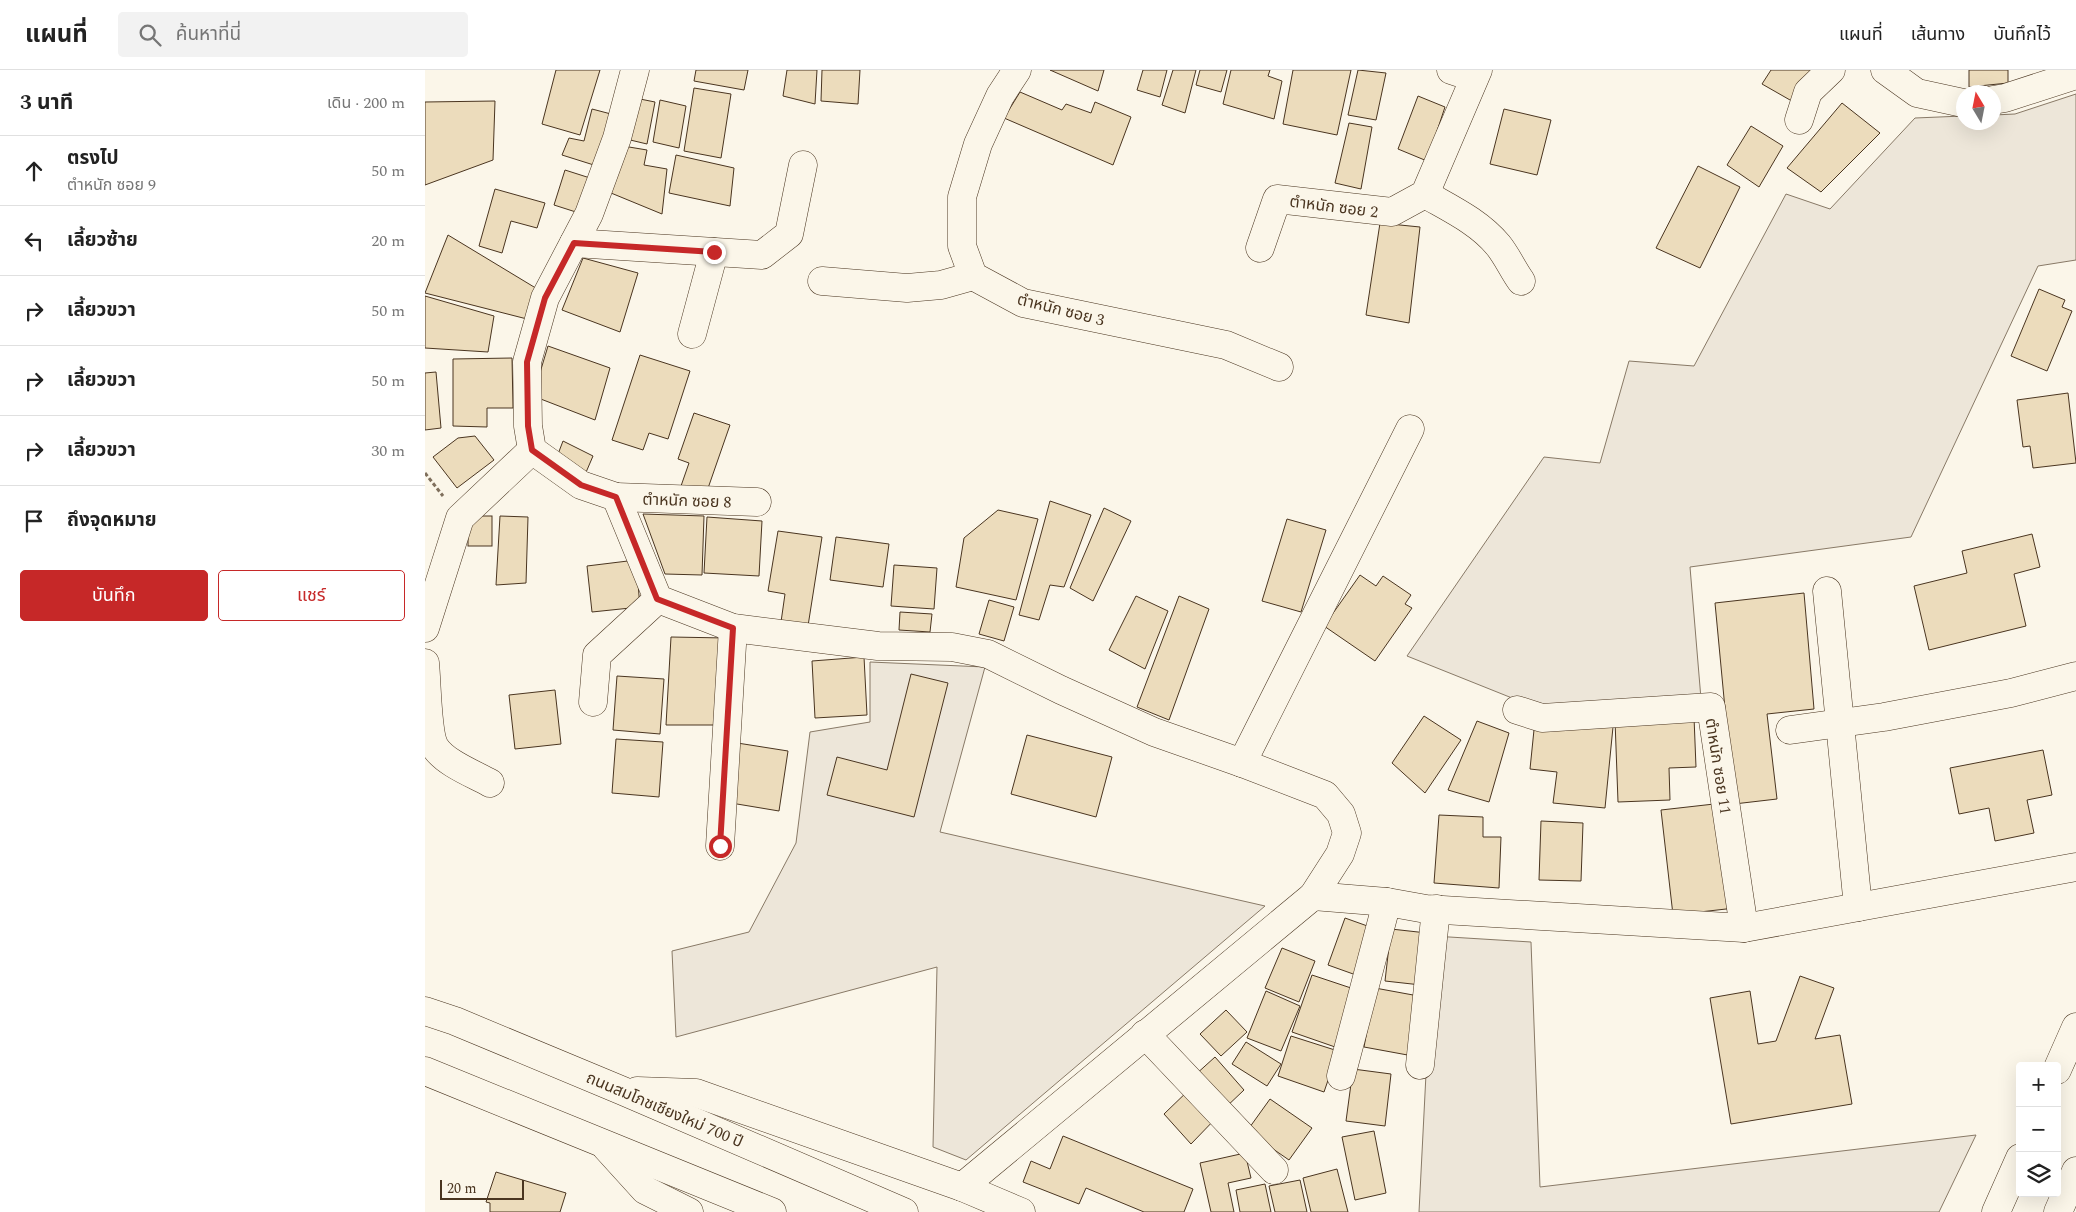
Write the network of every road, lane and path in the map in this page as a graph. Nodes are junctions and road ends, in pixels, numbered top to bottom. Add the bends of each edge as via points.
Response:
1 (635, 70) edge
2 (1017, 70) edge
3 (1451, 70) edge
4 (1477, 70) edge
5 (1831, 70) edge
6 (1885, 70) edge
7 (2076, 75) edge
8 (2033, 80) edge
9 (2001, 99) edge
10 (1956, 101) edge
11 (1799, 120) dead end
12 (803, 165) dead end
13 (1425, 194) junction
14 (574, 243) junction
15 (1260, 248) dead end
16 (714, 252) junction
17 (973, 276) junction
18 (822, 281) dead end
19 (1521, 281) dead end
20 (692, 334) dead end
21 (1279, 367) dead end
22 (1410, 429) dead end
23 (532, 450) junction
24 (616, 497) junction
25 (757, 502) dead end
26 (1827, 591) dead end
27 (657, 599) junction
28 (425, 628) edge
29 (733, 628) junction
30 (425, 663) edge
31 (2076, 676) edge
32 (593, 702) dead end
33 (1517, 710) dead end
34 (1841, 723) junction
35 (1789, 730) dead end
36 (1242, 763) junction
37 (490, 783) dead end
38 (720, 846) dead end
39 (2076, 868) edge
40 (1313, 896) junction
41 (1387, 902) junction
42 (1858, 907) junction
43 (1436, 909) junction
44 (1744, 928) junction
45 (425, 1011) edge
46 (2076, 1027) edge
47 (1145, 1034) junction
48 (2061, 1062) edge
49 (1420, 1065) dead end
50 (425, 1072) edge
51 (1341, 1076) dead end
52 (623, 1091) junction
53 (602, 1142) junction
54 (2016, 1167) edge
55 (1274, 1170) dead end
56 (2076, 1171) edge
57 (962, 1187) junction
58 (689, 1212) edge
59 (772, 1212) edge
60 (904, 1212) edge
61 (1021, 1212) edge
62 (1996, 1212) edge
63 (2058, 1212) edge

1 - 14 street via 613,147 589,214
2 - 17 street via 1000,96 979,144 962,197 961,246
3 - 4 street via 1460,73
4 - 13 street
5 - 11 street via 1808,92
6 - 10 street via 1917,93
7 - 8 street
8 - 9 street
12 - 16 street via 789,234 762,255
13 - 15 street, ตำหนัก ซอย 2 via 1392,212 1277,199
13 - 19 street via 1483,230
14 - 16 street
14 - 23 street via 545,298 527,362 528,426
16 - 20 street
17 - 18 street via 941,285 907,288
17 - 21 street, ตำหนัก ซอย 3 via 1023,303 1226,345
22 - 36 street
23 - 24 street, ตำหนัก ซอย 8 via 581,485
23 - 28 street via 460,518
24 - 25 street, ตำหนัก ซอย 8
24 - 27 street
26 - 34 street
27 - 29 street
27 - 32 street via 597,655
29 - 36 street via 878,646 952,647 988,654 1155,732
29 - 38 street
30 - 37 street via 431,735 435,747 450,761
31 - 34 street via 2001,694
33 - 44 street, ตำหนัก ซอย 11 via 1542,718 1711,707
34 - 35 street
34 - 42 street
36 - 40 street via 1325,795 1341,814 1347,833 1341,854
39 - 42 street
40 - 41 street
40 - 47 street
41 - 43 street
41 - 51 street
42 - 44 street
43 - 44 street
43 - 49 street
45 - 52 street, ถนนสมโภชเชียงใหม่ 700 ปี
46 - 48 street
47 - 55 street
47 - 57 street
50 - 53 street
52 - 57 street via 696,1093
52 - 60 street, ถนนสมโภชเชียงใหม่ 700 ปี
53 - 58 street via 645,1190
53 - 59 street
54 - 62 street
56 - 63 street
57 - 61 street

